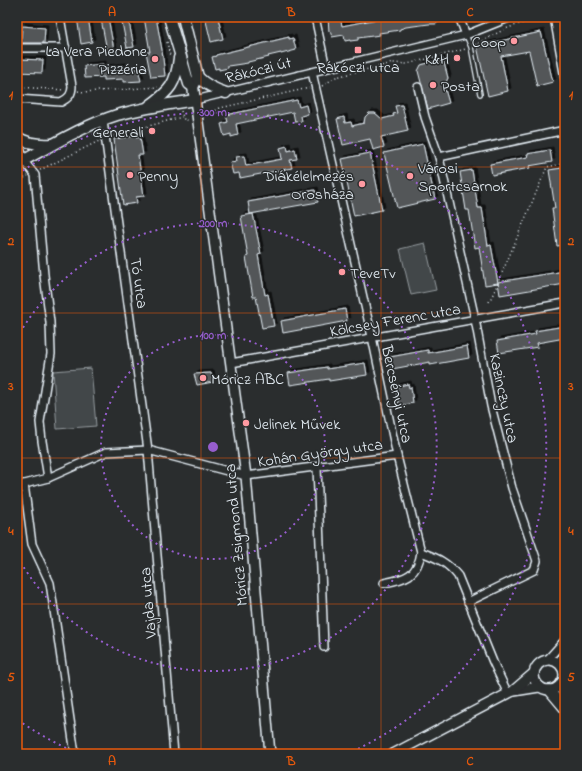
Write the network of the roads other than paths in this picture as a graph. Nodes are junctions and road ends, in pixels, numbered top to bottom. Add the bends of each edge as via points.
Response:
1 (60, 17) edge
2 (169, 17) edge
3 (183, 17) edge
4 (315, 17) edge
5 (459, 17) edge
6 (511, 17) edge
7 (554, 17) edge
8 (466, 35) junction
9 (17, 48) edge
10 (66, 48) junction
11 (175, 54) junction
12 (326, 68) junction
13 (312, 72) junction
14 (198, 77) junction
15 (565, 79) edge
16 (193, 87) junction
17 (418, 88) dead end
18 (226, 93) junction
19 (480, 94) dead end
20 (17, 99) edge
21 (31, 100) junction
22 (196, 100) junction
23 (17, 104) edge
24 (146, 108) junction
25 (103, 120) junction
26 (565, 130) edge
27 (17, 137) edge
28 (17, 143) edge
29 (54, 144) junction
30 (440, 157) junction
31 (20, 162) edge
32 (565, 304) edge
33 (475, 319) junction
34 (372, 337) junction
35 (231, 363) junction
36 (148, 450) junction
37 (397, 456) junction
38 (317, 467) junction
39 (246, 476) junction
40 (48, 478) junction
41 (20, 485) edge
42 (421, 552) junction
43 (384, 583) dead end
44 (468, 602) junction
45 (565, 640) edge
46 (324, 647) dead end
47 (565, 649) edge
48 (547, 660) junction
49 (559, 663) junction
50 (564, 672) edge
51 (534, 673) junction
52 (561, 683) junction
53 (540, 687) junction
54 (549, 690) junction
55 (510, 692) junction
56 (565, 703) edge
57 (565, 709) edge
58 (75, 754) edge
59 (174, 754) edge
60 (267, 754) edge
61 (393, 754) edge

1 - 10 street
2 - 11 main road
3 - 14 main road
4 - 12 street
5 - 8 street
6 - 8 street, Rákóczi út
7 - 15 street
8 - 12 street, Rákóczi út
8 - 19 lane via 471,47
9 - 10 street
10 - 21 street via 72,90 67,99 61,102
11 - 16 main road via 189,84
11 - 24 main road via 177,74 171,86 164,96
12 - 13 street, Rákóczi út
13 - 18 street, Rákóczi út
13 - 34 street, Bercsényi utca
14 - 16 main road
14 - 18 main road via 206,85
16 - 22 main road
17 - 30 street, Kazinczy utca via 425,117
18 - 22 street, Rákóczi út
20 - 21 street
21 - 23 street
22 - 24 main road, Rákóczi út
22 - 35 main road, Móricz Zsigmond utca
24 - 25 main road, Rákóczi út
25 - 29 main road, Rákóczi út
25 - 36 street, Tó utca
26 - 30 street
27 - 29 main road via 37,145
28 - 31 main road
29 - 31 main road, Rákóczi út
30 - 33 street, Kazinczy utca
31 - 40 street via 34,173 51,327 51,354 40,422
32 - 33 street, Kölcsey Ferenc utca
33 - 34 street, Kölcsey Ferenc utca
33 - 44 street, Kazinczy utca via 493,413 512,488 537,561 534,570
34 - 35 street, Kölcsey Ferenc utca
34 - 37 street, Bercsényi utca
35 - 39 main road, Móricz Zsigmond utca
36 - 39 street, Kohán György utca
36 - 40 street, Kohán György utca via 106,452
36 - 59 street, Vajda utca
37 - 38 street, Kohán György utca
37 - 42 street, Bercsényi utca
38 - 39 street, Kohán György utca
38 - 46 street
39 - 60 main road, Móricz Zsigmond utca
40 - 41 street, Kohán György utca
41 - 58 street via 32,544 50,583
42 - 43 street via 419,563 413,573 399,580
42 - 44 street via 439,558 450,566 458,576
44 - 55 street via 493,662
45 - 48 street
47 - 49 street
48 - 49 main road
48 - 51 main road via 540,662
49 - 50 main road
50 - 52 main road
51 - 53 main road via 535,681
51 - 55 main road
52 - 54 main road
52 - 56 main road
53 - 54 main road
53 - 55 main road
54 - 57 main road
55 - 61 main road

